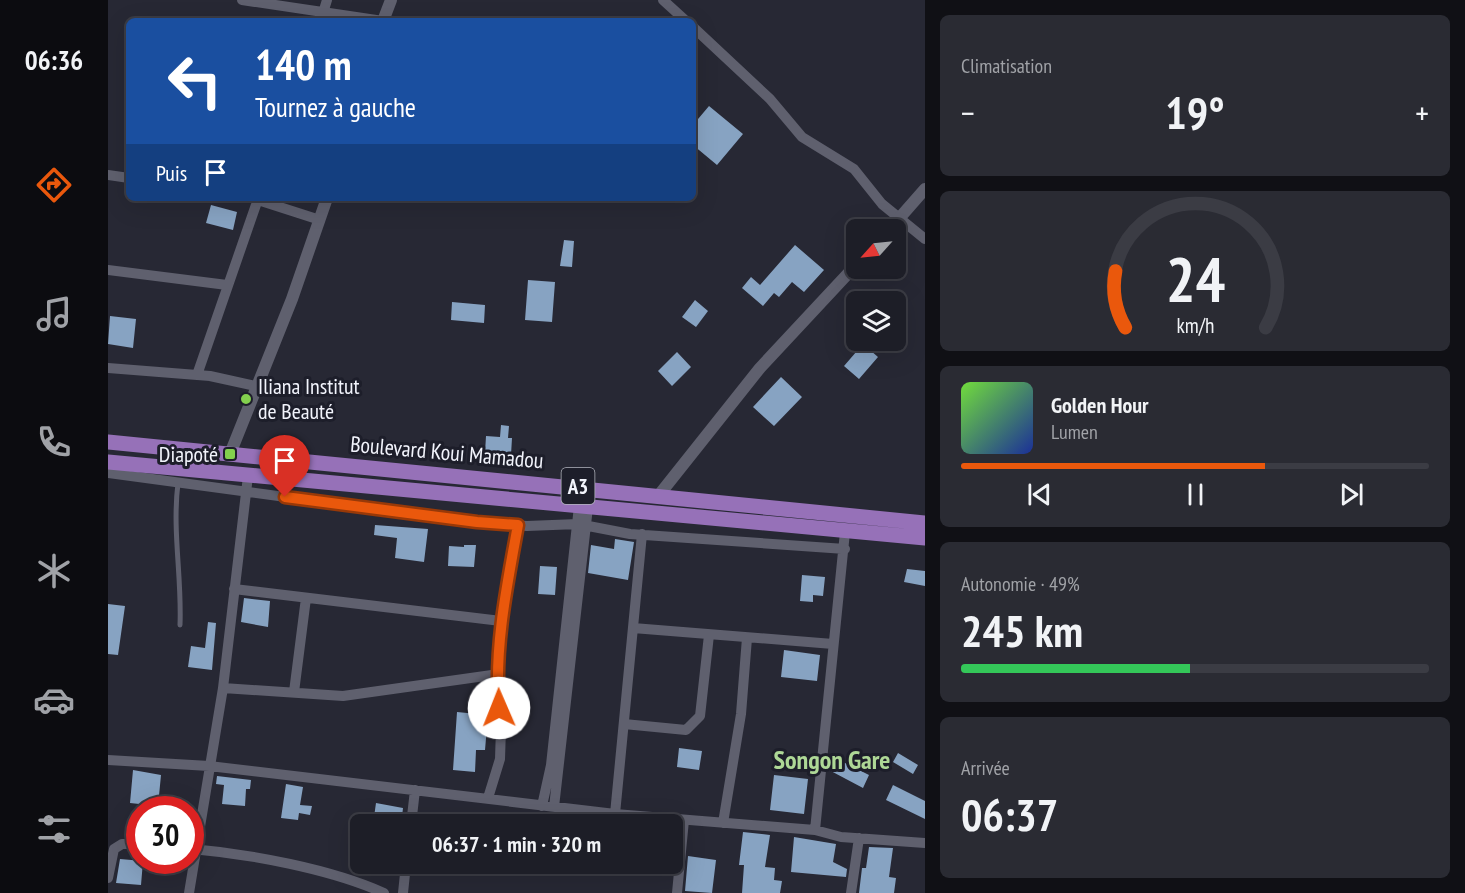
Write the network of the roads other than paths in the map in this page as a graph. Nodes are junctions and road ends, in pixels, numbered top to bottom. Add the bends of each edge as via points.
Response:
1 (242, 0) edge
2 (327, 0) edge
3 (391, 0) edge
4 (663, 0) edge
5 (323, 13) junction
6 (360, 18) edge
7 (384, 18) edge
8 (683, 18) edge
9 (696, 30) edge
10 (108, 175) edge
11 (126, 178) edge
12 (925, 189) edge
13 (254, 201) edge
14 (261, 201) edge
15 (326, 201) edge
16 (898, 219) joint
17 (320, 220) junction
18 (906, 225) edge
19 (925, 239) edge
20 (108, 270) edge
21 (846, 276) edge
22 (227, 285) junction
23 (108, 368) edge
24 (197, 375) junction
25 (256, 386) junction
26 (108, 442) edge
27 (230, 454) junction
28 (108, 462) edge
29 (108, 473) edge
30 (226, 474) junction
31 (178, 483) junction
32 (247, 484) junction
33 (659, 495) junction
34 (584, 506) junction
35 (925, 523) edge
36 (518, 525) junction
37 (582, 525) junction
38 (845, 532) junction
39 (642, 534) junction
40 (925, 538) edge
41 (845, 549) junction
42 (234, 589) junction
43 (306, 598) junction
44 (501, 621) junction
45 (180, 625) dead end
46 (633, 628) junction
47 (709, 634) junction
48 (747, 638) junction
49 (833, 644) junction
50 (500, 674) junction
51 (223, 688) junction
52 (294, 692) junction
53 (624, 724) junction
54 (108, 760) edge
55 (209, 766) junction
56 (415, 790) junction
57 (204, 796) edge
58 (488, 798) junction
59 (542, 806) junction
60 (554, 807) junction
61 (412, 814) edge
62 (615, 814) joint
63 (684, 820) joint
64 (723, 823) junction
65 (815, 830) junction
66 (859, 838) junction
67 (925, 843) edge
68 (126, 844) edge
69 (204, 851) edge
70 (191, 874) edge
71 (405, 874) edge
72 (108, 878) edge
73 (189, 893) edge
74 (384, 893) edge
75 (403, 893) edge
76 (677, 893) edge
77 (851, 893) edge

1 - 5 street
2 - 5 street
3 - 7 street
4 - 8 street
5 - 6 street
9 - 16 street via 770,99 802,137 854,169
10 - 11 street
12 - 16 street
13 - 22 street
14 - 17 street
15 - 17 street
17 - 25 street
18 - 19 street
20 - 22 street
21 - 33 street via 760,368
22 - 24 street
23 - 24 street
24 - 25 street
25 - 27 street
26 - 27 main road, Boulevard Koui Mamadou / A3
27 - 30 main road
27 - 33 main road, Boulevard Koui Mamadou / A3
28 - 30 main road, Boulevard Koui Mamadou / A3
29 - 31 street
30 - 32 main road, Boulevard Koui Mamadou / A3
31 - 32 street
31 - 45 lane via 174,514 181,587
32 - 34 main road, Boulevard Koui Mamadou / A3
32 - 36 street via 466,521
32 - 42 street
33 - 35 main road, Boulevard Koui Mamadou / A3
34 - 37 street
34 - 38 main road, Boulevard Koui Mamadou / A3
36 - 37 street
36 - 44 street
37 - 39 street
37 - 59 street via 551,765
37 - 60 street
38 - 40 main road, Boulevard Koui Mamadou / A3
38 - 41 street
39 - 41 street
39 - 46 street
41 - 49 street
42 - 43 street
42 - 51 street
43 - 44 street
43 - 52 street
44 - 50 street
46 - 47 street
46 - 53 street
47 - 48 street
47 - 53 street via 700,716 693,726 686,730
48 - 49 street
48 - 64 street via 741,714
49 - 65 street
50 - 52 street via 343,696
50 - 58 street via 500,759
51 - 52 street
51 - 55 street
53 - 62 street
54 - 55 street
55 - 56 street
55 - 57 street
56 - 58 street
56 - 61 street
58 - 59 street
59 - 60 street
60 - 62 street
63 - 64 street
63 - 76 street
64 - 65 street
65 - 66 street
66 - 67 street
66 - 77 street
68 - 72 street via 114,849
69 - 74 street via 336,876
70 - 73 street
71 - 75 street

